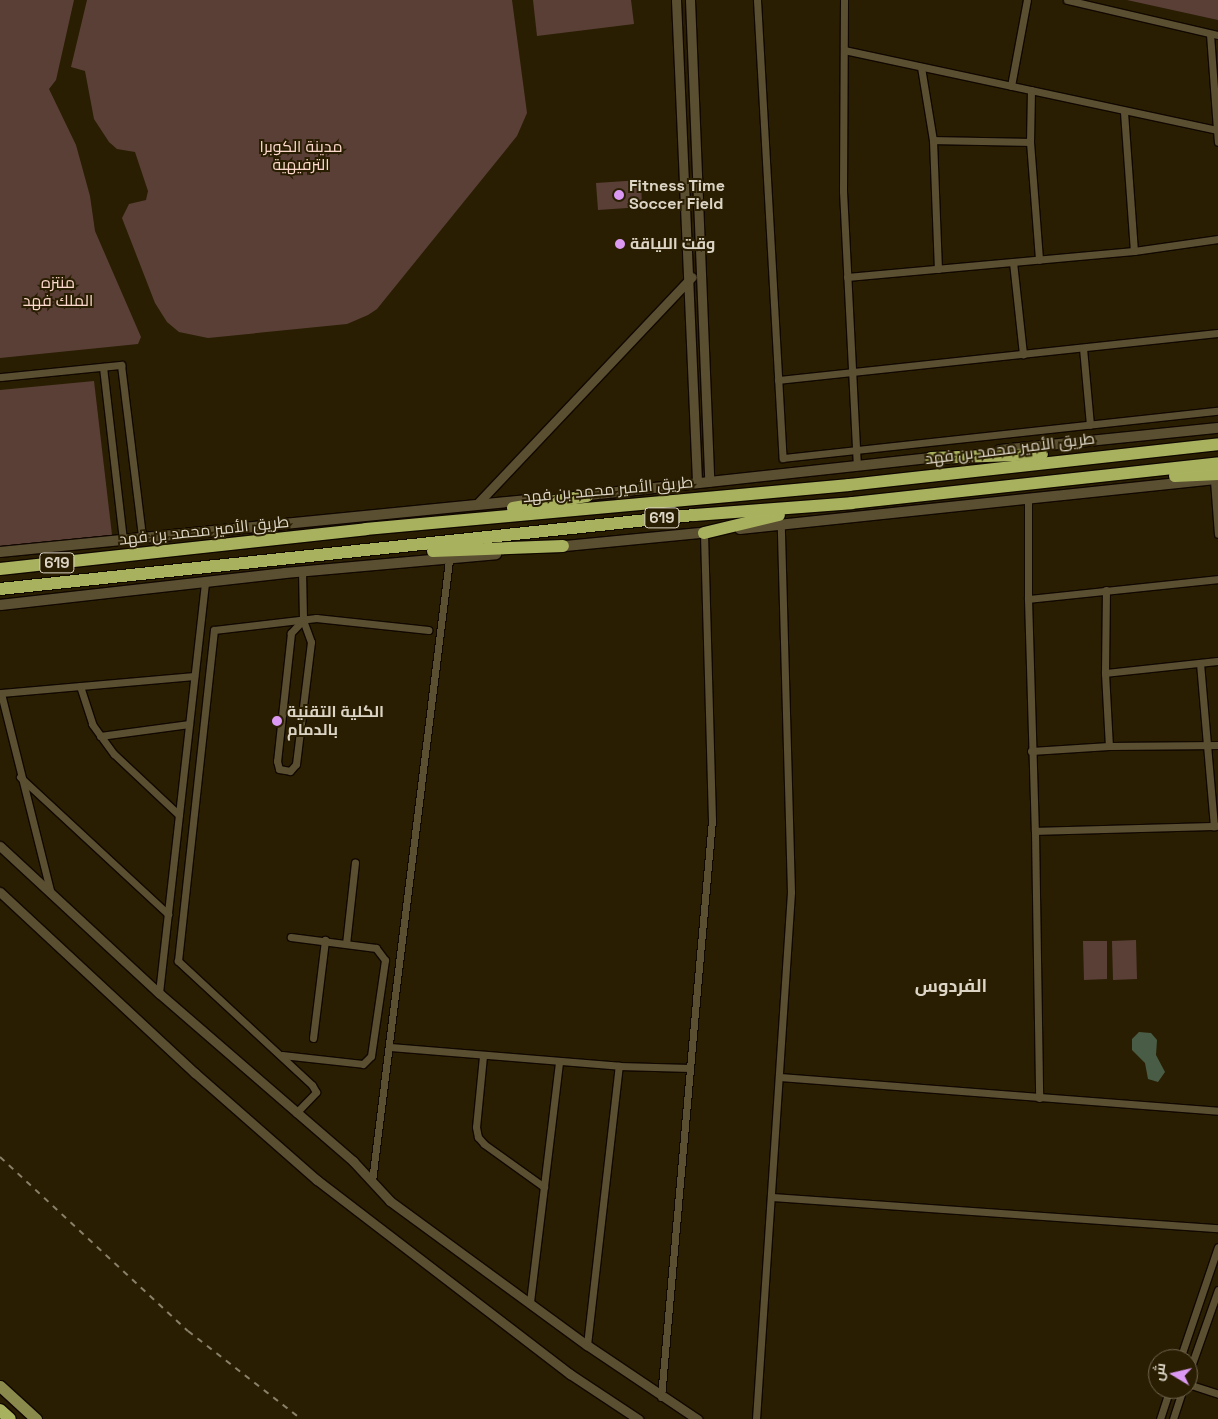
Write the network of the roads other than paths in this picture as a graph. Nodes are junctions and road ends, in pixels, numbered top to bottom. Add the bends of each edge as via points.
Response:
1 (676, 0) edge
2 (690, 0) edge
3 (757, 0) edge
4 (844, 0) edge
5 (1027, 0) edge
6 (1067, 0) edge
7 (1214, 35) edge
8 (844, 50) junction
9 (921, 66) junction
10 (1011, 86) junction
11 (1031, 90) junction
12 (1124, 112) junction
13 (1217, 130) edge
14 (933, 140) junction
15 (1030, 142) junction
16 (1218, 142) edge
17 (1218, 238) edge
18 (1134, 251) junction
19 (1040, 260) junction
20 (1013, 262) junction
21 (938, 269) junction
22 (700, 271) junction
23 (847, 277) junction
24 (690, 278) junction
25 (1218, 333) edge
26 (1082, 348) junction
27 (1023, 354) junction
28 (103, 367) junction
29 (854, 370) junction
30 (0, 377) edge
31 (778, 380) junction
32 (1218, 411) edge
33 (1090, 424) junction
34 (1218, 428) edge
35 (1218, 444) edge
36 (856, 452) junction
37 (1120, 452) junction
38 (931, 458) junction
39 (1218, 463) edge
40 (857, 465) junction
41 (1217, 478) edge
42 (697, 482) junction
43 (709, 482) junction
44 (1038, 482) junction
45 (587, 496) junction
46 (1028, 501) junction
47 (852, 502) junction
48 (478, 503) junction
49 (782, 525) junction
50 (366, 529) junction
51 (704, 533) junction
52 (1218, 534) edge
53 (142, 537) junction
54 (123, 539) junction
55 (564, 546) junction
56 (0, 552) edge
57 (323, 555) junction
58 (449, 560) junction
59 (0, 569) edge
60 (302, 571) junction
61 (1218, 579) edge
62 (205, 581) junction
63 (0, 589) edge
64 (1106, 590) junction
65 (1028, 599) junction
66 (0, 604) edge
67 (303, 620) junction
68 (428, 630) dead end
69 (1218, 661) edge
70 (1200, 663) junction
71 (1105, 673) junction
72 (194, 676) junction
73 (80, 686) junction
74 (1, 693) edge
75 (189, 724) junction
76 (100, 736) junction
77 (1207, 745) junction
78 (1218, 745) edge
79 (1109, 746) junction
80 (1031, 751) junction
81 (20, 776) junction
82 (179, 815) junction
83 (1216, 826) edge
84 (1035, 831) junction
85 (0, 846) edge
86 (355, 862) dead end
87 (0, 892) edge
88 (51, 894) junction
89 (168, 914) junction
90 (291, 937) dead end
91 (325, 940) junction
92 (346, 944) junction
93 (159, 993) junction
94 (313, 1038) dead end
95 (390, 1047) junction
96 (282, 1055) junction
97 (484, 1056) junction
98 (559, 1062) junction
99 (619, 1066) junction
100 (690, 1068) junction
101 (780, 1077) junction
102 (1039, 1098) junction
103 (1218, 1111) edge
104 (296, 1113) junction
105 (372, 1181) junction
106 (544, 1187) junction
107 (772, 1197) junction
108 (1218, 1228) edge
109 (1218, 1247) edge
110 (1218, 1290) edge
111 (530, 1302) junction
112 (1215, 1307) edge
113 (587, 1345) junction
114 (1183, 1349) edge
115 (1198, 1350) edge
116 (0, 1386) edge
117 (1198, 1387) edge
118 (1218, 1394) edge
119 (661, 1396) junction
120 (1167, 1399) edge
121 (1180, 1399) edge
122 (0, 1410) edge
123 (10, 1419) edge
124 (36, 1419) edge
125 (638, 1419) edge
126 (698, 1419) edge
127 (756, 1419) edge
128 (1160, 1419) edge
129 (1173, 1419) edge

1 - 24 street
2 - 22 street
3 - 31 street
4 - 8 street
5 - 10 street
6 - 7 street
7 - 13 street
8 - 9 street
8 - 23 street via 843,191
9 - 10 street
9 - 14 street
10 - 11 street
11 - 12 street
11 - 15 street
12 - 13 street
12 - 18 street
13 - 16 street
14 - 15 street
14 - 21 street
15 - 19 street
17 - 18 street
18 - 19 street
19 - 20 street
20 - 21 street
20 - 27 street
21 - 23 street
22 - 24 street
22 - 43 street
23 - 29 street
24 - 42 street
24 - 48 street
25 - 26 street
26 - 27 street
26 - 33 street
27 - 29 street
28 - 30 street
28 - 53 street via 121,365
28 - 54 street
29 - 31 street
29 - 36 street
31 - 36 street via 783,458
32 - 33 street
33 - 36 street
34 - 38 main road
35 - 37 highway, طريق الأمير محمد بن فهد / 619
36 - 40 street
37 - 38 highway
37 - 50 highway, طريق الأمير محمد بن فهد / 619 via 849,485
38 - 40 main road
39 - 44 highway, طريق الأمير محمد بن فهد / 619
40 - 43 main road
41 - 44 highway
41 - 46 main road
41 - 52 street
42 - 43 main road
42 - 45 main road
44 - 47 highway, طريق الأمير محمد بن فهد / 619
45 - 48 main road
45 - 50 highway
46 - 49 main road
46 - 65 street
47 - 51 highway via 770,516
47 - 57 highway, طريق الأمير محمد بن فهد / 619 via 694,515
48 - 53 main road
49 - 51 main road
49 - 101 street via 791,892
50 - 59 highway, طريق الأمير محمد بن فهد / 619
51 - 55 main road
51 - 100 street via 712,820
53 - 54 main road
54 - 56 main road
55 - 57 highway
55 - 58 main road
57 - 63 highway, طريق الأمير محمد بن فهد / 619
58 - 60 main road
58 - 95 street
60 - 62 main road
60 - 67 street
61 - 64 street
62 - 66 main road
62 - 72 street
64 - 65 street
64 - 71 street
65 - 80 street
67 - 67 street via 291,634 277,761 279,769 290,771 296,764 311,642
67 - 68 street
67 - 96 street via 214,630 178,961
69 - 70 street
70 - 71 street
70 - 77 street
71 - 79 street
72 - 73 street
72 - 75 street
73 - 74 street
73 - 76 street via 92,724
74 - 81 street
75 - 76 street
75 - 82 street
76 - 82 street via 114,754
77 - 78 street
77 - 79 street
77 - 83 street
79 - 80 street
80 - 84 street
81 - 88 street
81 - 89 street
82 - 89 street
83 - 84 street
84 - 102 street
85 - 88 street
86 - 92 street
87 - 125 street via 316,1180 570,1374
88 - 93 street
89 - 93 street
90 - 91 street
91 - 92 street
91 - 94 street
92 - 96 street via 376,948 385,960 371,1056 363,1064
93 - 104 street
95 - 97 street
95 - 105 street
96 - 104 street via 316,1092
97 - 98 street
97 - 106 street via 476,1127 478,1137
98 - 99 street
98 - 106 street
99 - 100 street
99 - 113 street
100 - 119 street
101 - 102 street
101 - 107 street
102 - 103 street
104 - 105 street
105 - 111 street via 423,1227
106 - 111 street
107 - 108 street
107 - 127 street
109 - 114 street
110 - 112 street
111 - 113 street
112 - 115 street
113 - 119 street
116 - 124 main road
117 - 118 street
119 - 126 street
120 - 128 street
121 - 129 street
122 - 123 highway

